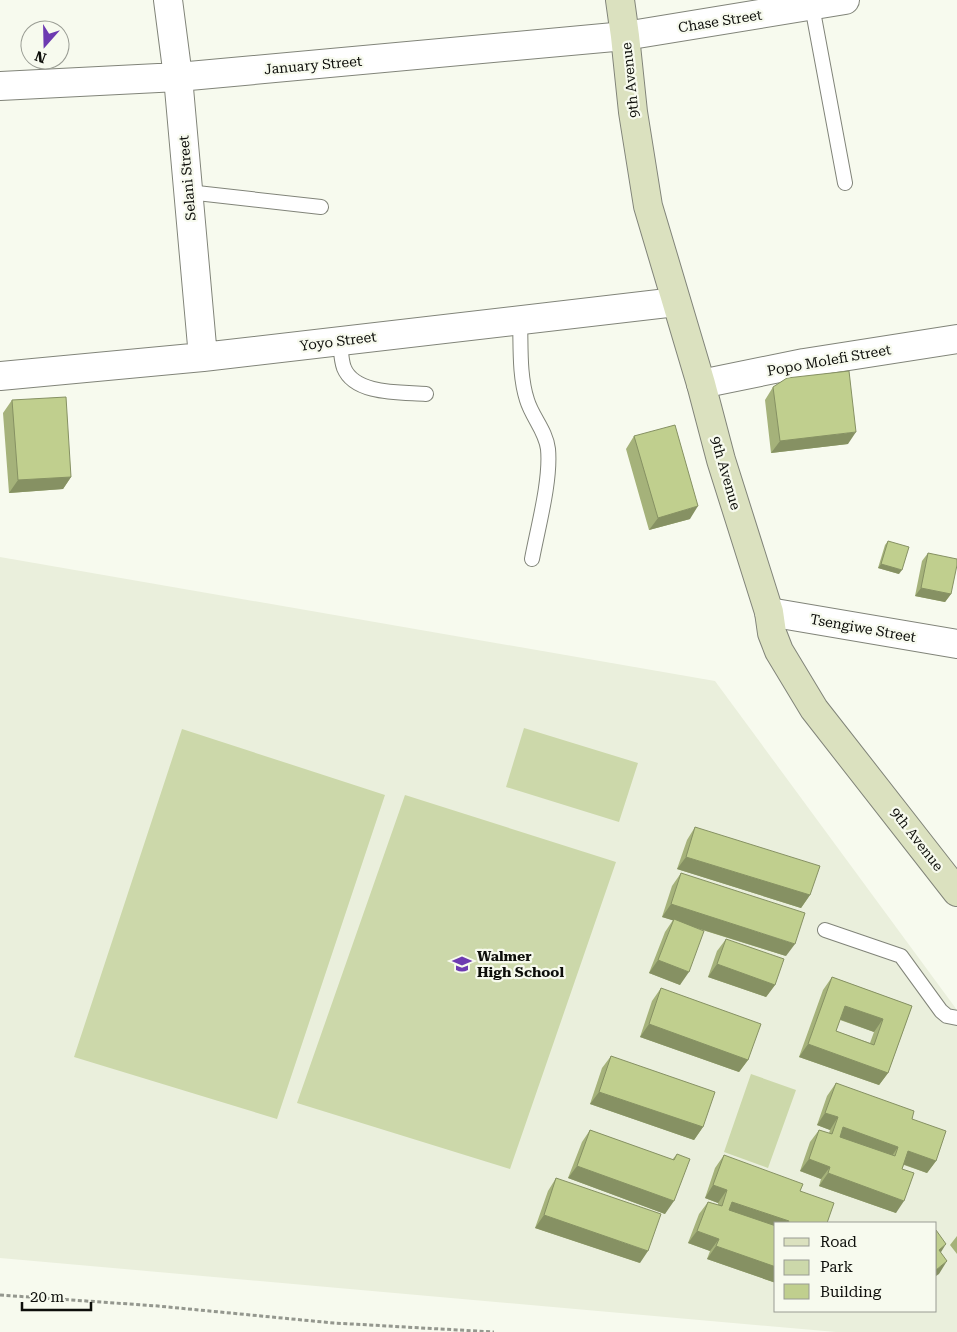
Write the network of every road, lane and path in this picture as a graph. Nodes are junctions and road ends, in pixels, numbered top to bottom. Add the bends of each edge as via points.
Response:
1 (168, 0) edge
2 (620, 0) edge
3 (845, 0) edge
4 (812, 6) junction
5 (625, 36) junction
6 (178, 77) junction
7 (0, 86) edge
8 (845, 183) dead end
9 (188, 192) junction
10 (321, 206) dead end
11 (676, 302) junction
12 (520, 320) junction
13 (957, 340) edge
14 (340, 341) junction
15 (202, 357) junction
16 (0, 376) edge
17 (701, 384) junction
18 (426, 394) dead end
19 (532, 559) dead end
20 (768, 612) junction
21 (957, 644) edge
22 (957, 892) edge
23 (826, 930) dead end
24 (957, 1018) edge
25 (0, 1295) edge
26 (494, 1332) edge

1 - 6 street, Selani Street
2 - 5 street, 9th Avenue
3 - 4 street, Chase Street
4 - 5 street, Chase Street
4 - 8 lane
5 - 6 street, January Street
5 - 11 street, 9th Avenue via 648,206
6 - 7 street, January Street
6 - 9 street, Selani Street
9 - 10 lane
9 - 15 street, Selani Street
11 - 12 street, Yoyo Street
11 - 17 street, 9th Avenue
12 - 14 street, Yoyo Street
12 - 19 lane via 524,390 544,434 548,458 548,474
13 - 17 street, Popo Molefi Street via 804,363
14 - 15 street, Yoyo Street
14 - 18 lane via 345,369 356,382 375,389
15 - 16 street, Yoyo Street
17 - 20 street, 9th Avenue
20 - 21 street, Tsengiwe Street
20 - 22 street, 9th Avenue via 779,651 814,709
23 - 24 lane via 901,956 941,1011
25 - 26 path

